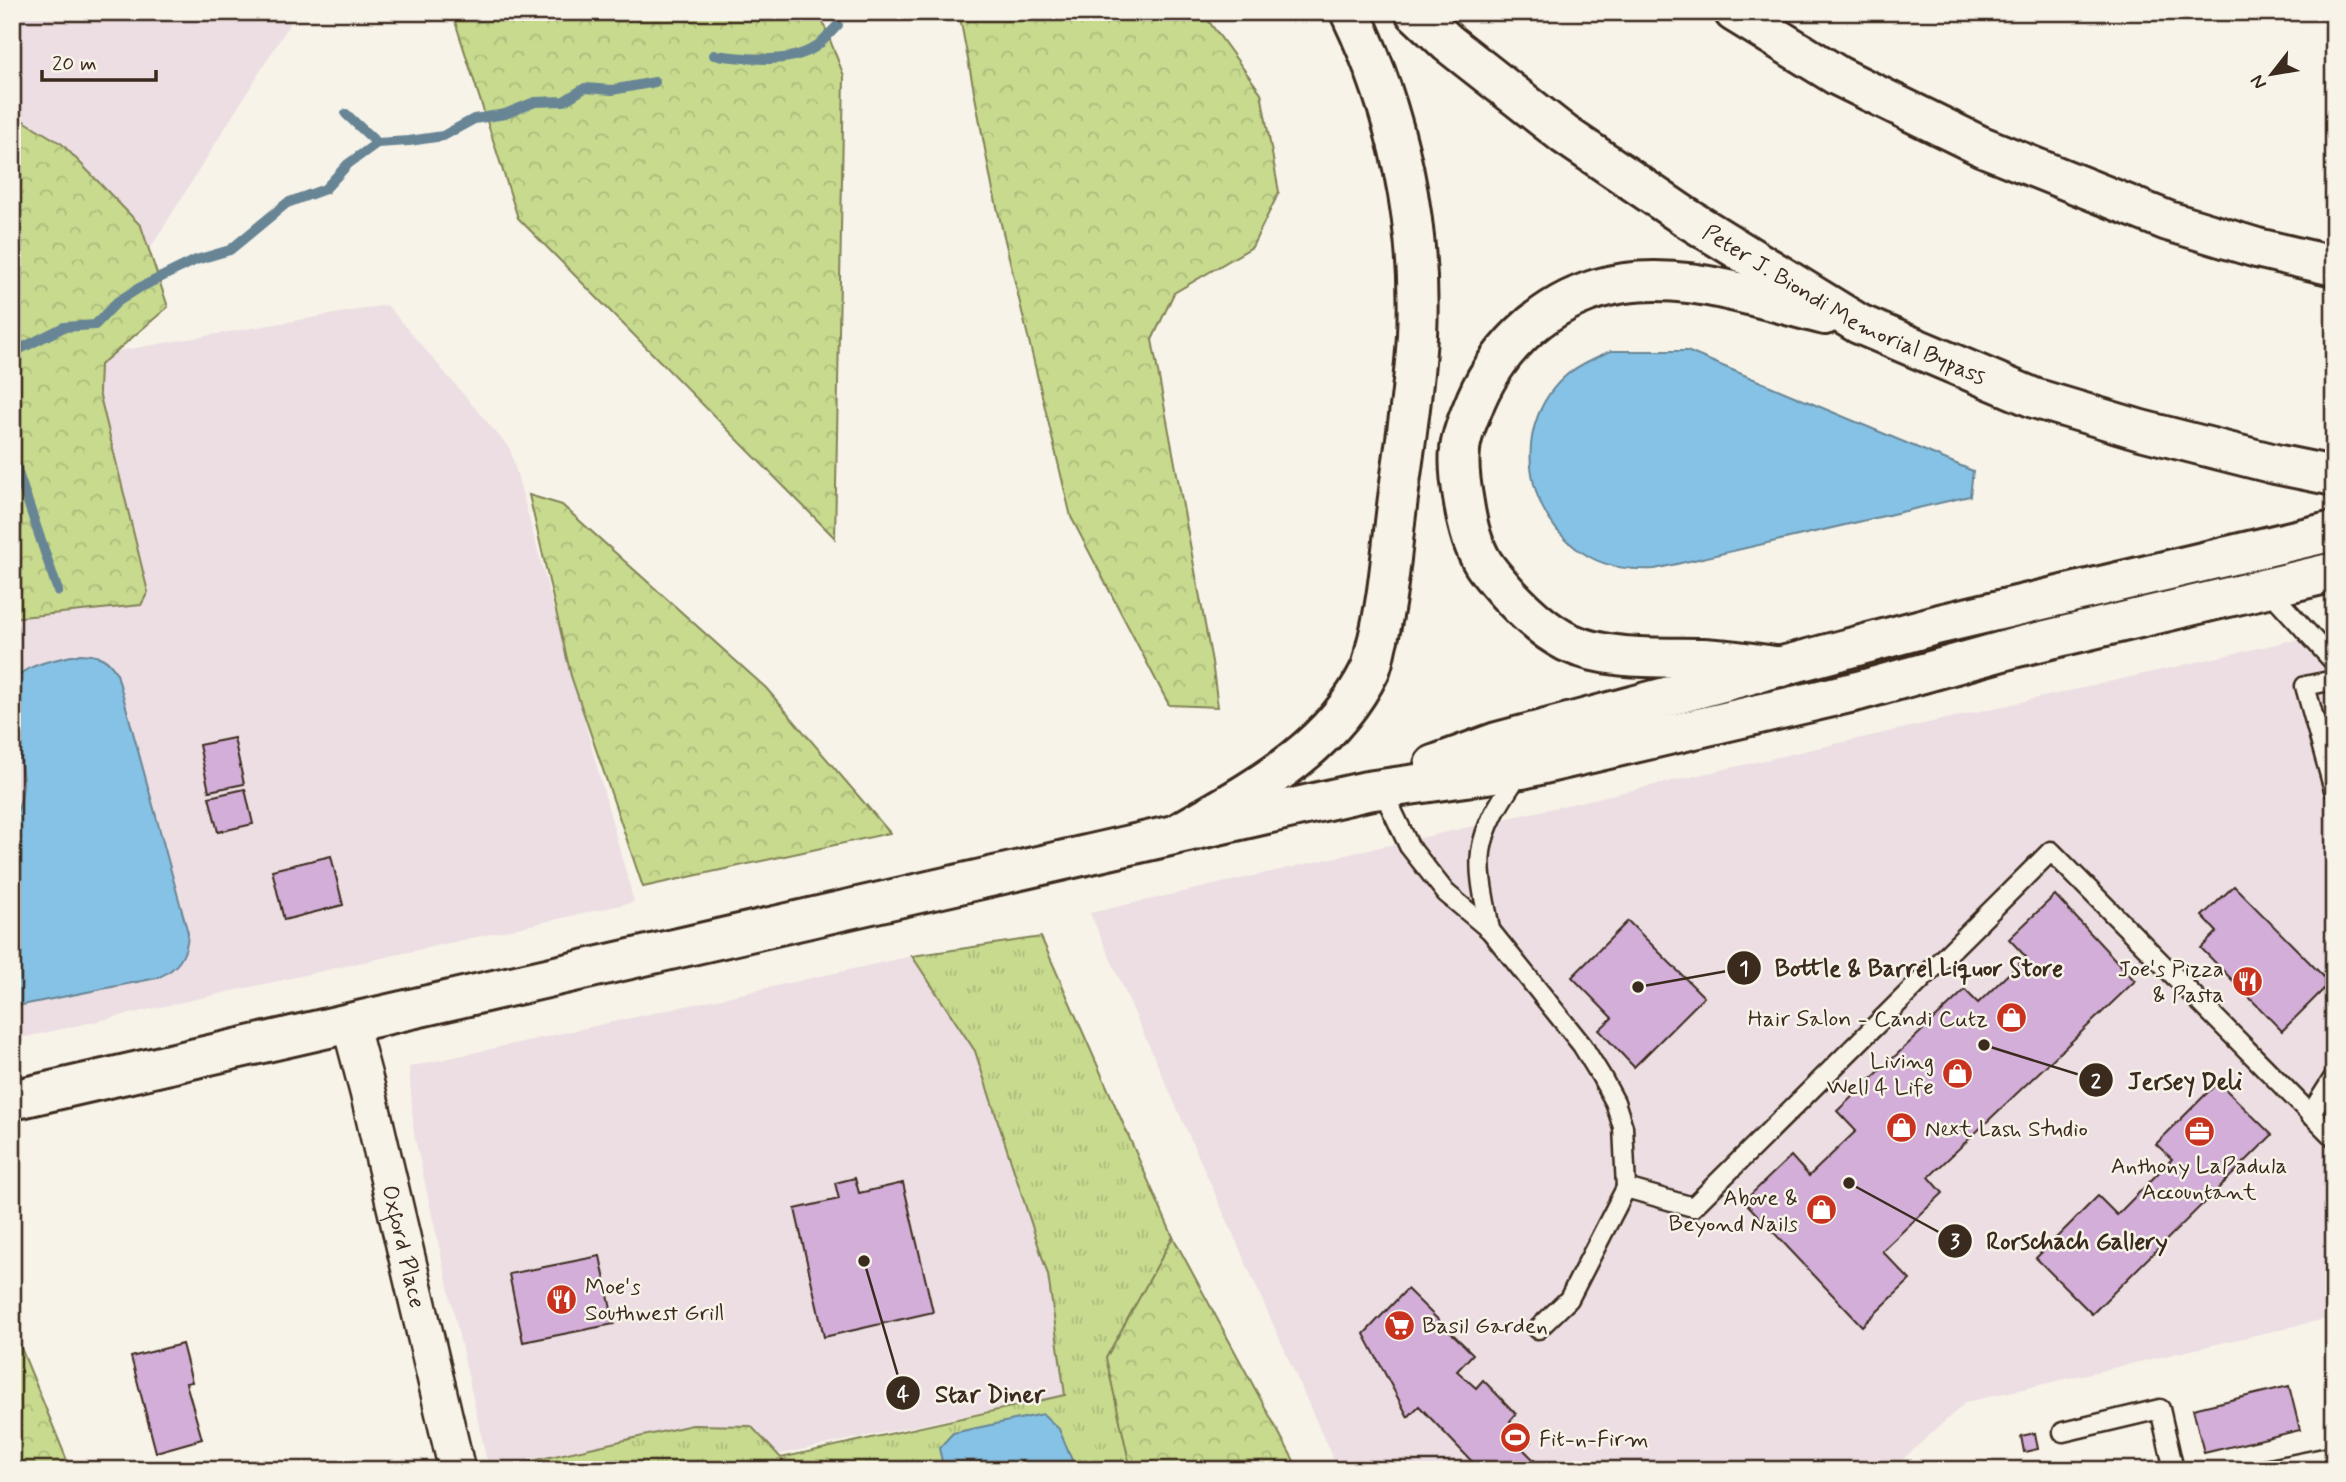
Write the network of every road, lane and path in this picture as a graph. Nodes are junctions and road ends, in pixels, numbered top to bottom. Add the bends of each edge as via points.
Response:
1 (1350, 12) edge
2 (1415, 12) edge
3 (1734, 12) edge
4 (2334, 267) edge
5 (1859, 324) junction
6 (2334, 475) edge
7 (2334, 531) edge
8 (2334, 572) edge
9 (2267, 588) junction
10 (2334, 662) edge
11 (1782, 667) junction
12 (2334, 680) edge
13 (1522, 769) junction
14 (1374, 790) junction
15 (2334, 791) edge
16 (1180, 832) junction
17 (1490, 930) junction
18 (350, 1024) junction
19 (2334, 1077) edge
20 (12, 1100) edge
21 (2311, 1115) junction
22 (2334, 1138) edge
23 (1626, 1188) junction
24 (1538, 1329) dead end
25 (2063, 1432) dead end
26 (2334, 1456) edge
27 (457, 1470) edge
28 (2174, 1470) edge
29 (2265, 1470) edge

1 - 16 main road via 1382,91 1415,233 1417,337 1385,612 1370,668 1343,712 1308,751 1264,783
2 - 5 main road, Peter J. Biondi Memorial Bypass via 1565,135 1687,218
3 - 4 main road via 1838,76 1981,146 2168,221
5 - 6 main road, Peter J. Biondi Memorial Bypass via 2034,398 2196,445
5 - 11 main road via 1688,282 1636,282 1598,289 1568,300 1504,351 1482,383 1460,450 1468,527 1483,563 1529,616 1567,642 1598,652 1656,659 1705,658
7 - 11 main road via 2082,589
8 - 9 main road
9 - 10 lane
9 - 13 main road via 2017,647 1858,691
11 - 14 main road via 1497,742
12 - 15 lane via 2305,686
13 - 14 main road
13 - 17 lane via 1499,803 1481,852
14 - 16 main road
14 - 17 lane via 1446,893
16 - 18 main road
17 - 23 lane via 1582,1045 1615,1102 1623,1127
18 - 20 main road
18 - 27 street, Oxford Place
19 - 21 lane
21 - 22 lane
21 - 23 lane via 2051,851 1693,1207
23 - 24 lane via 1569,1299
25 - 28 lane via 2160,1409
26 - 29 lane

